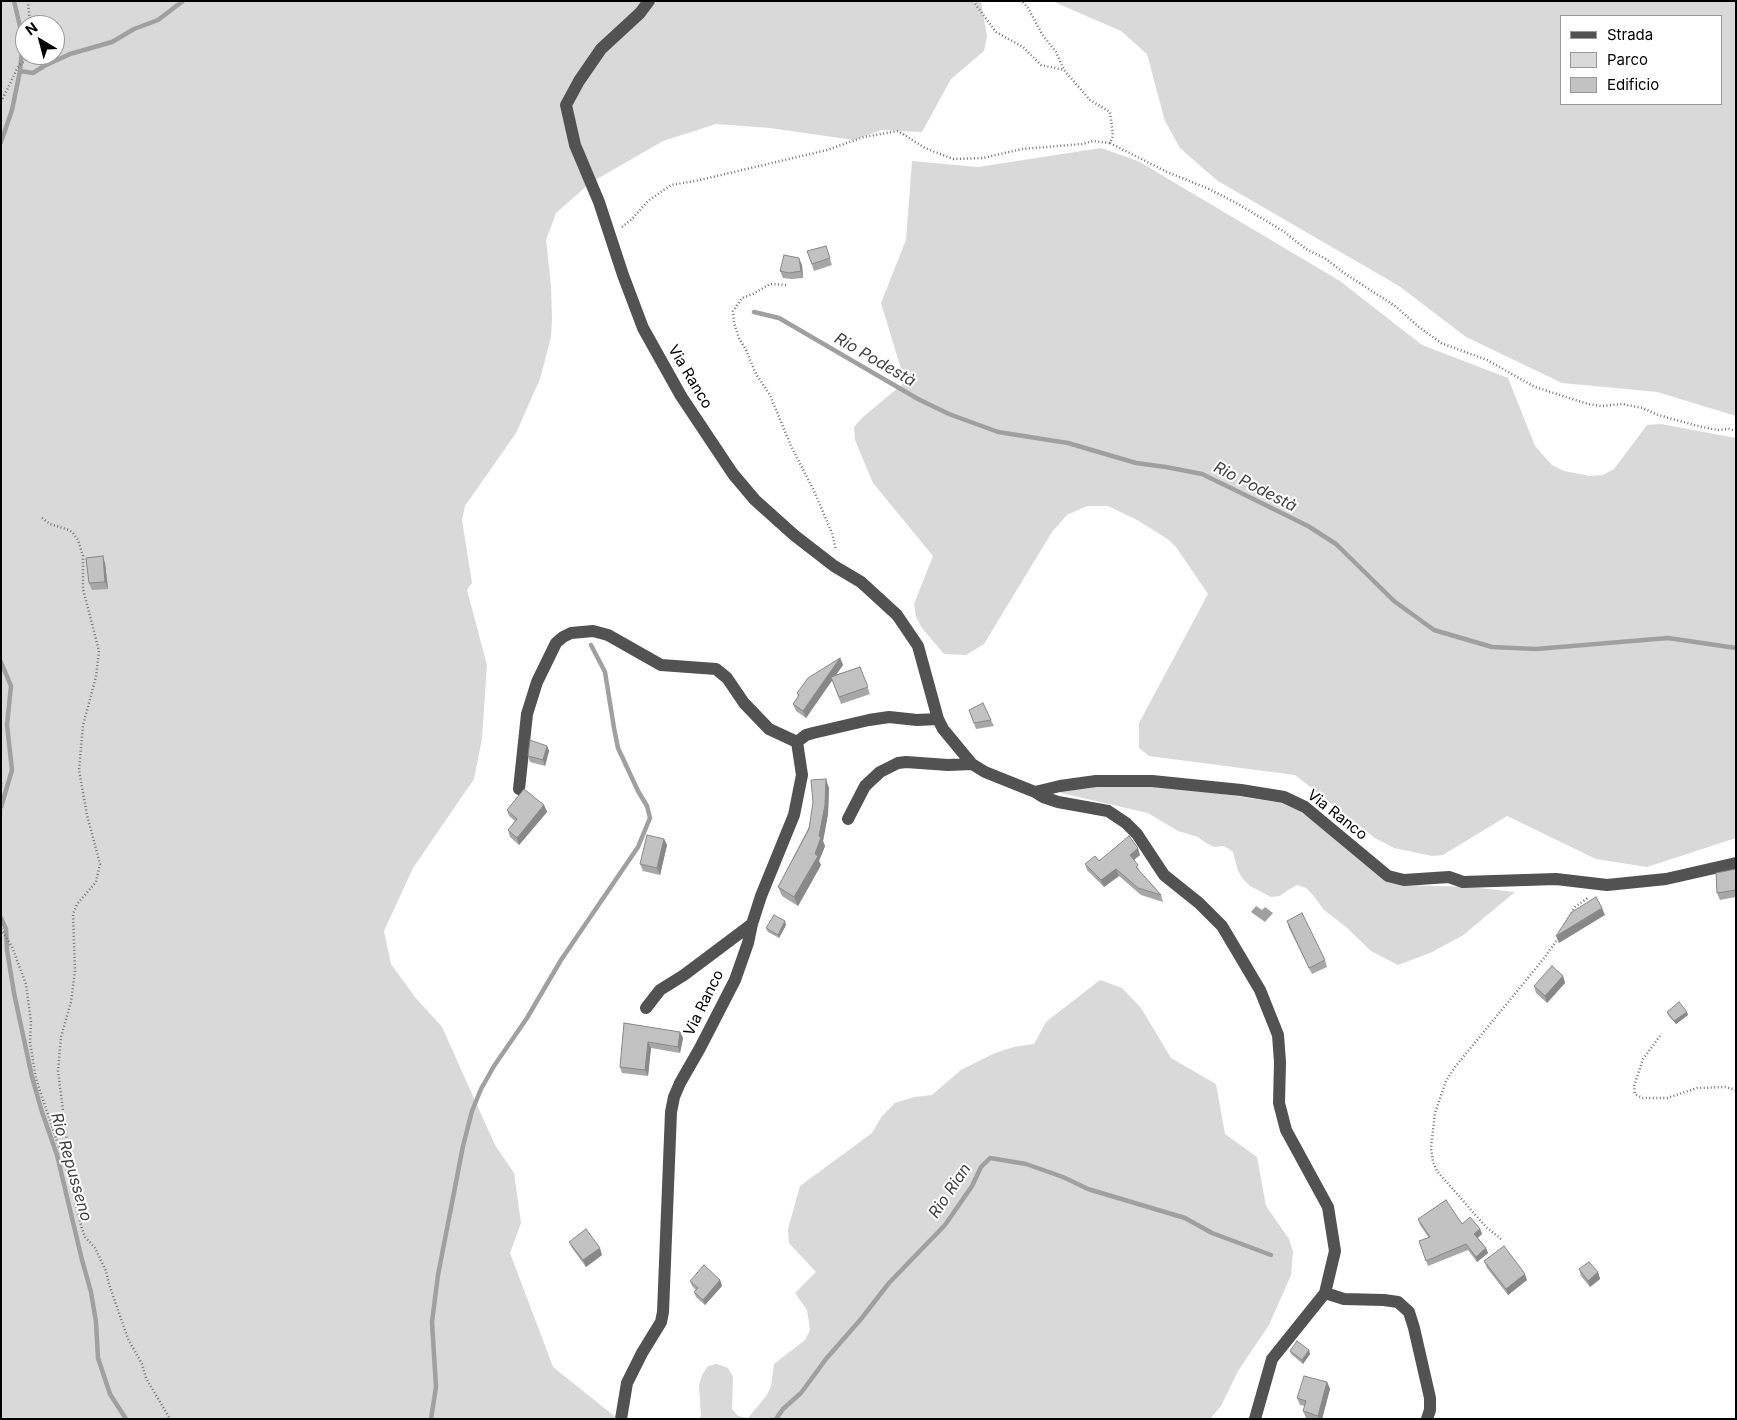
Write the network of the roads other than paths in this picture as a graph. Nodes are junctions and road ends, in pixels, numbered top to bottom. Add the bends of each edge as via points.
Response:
1 (649, 1) edge
2 (938, 719) junction
3 (797, 742) junction
4 (972, 764) junction
5 (519, 789) dead end
6 (1035, 792) junction
7 (848, 819) dead end
8 (1736, 863) edge
9 (752, 924) junction
10 (646, 1008) dead end
11 (1325, 1292) junction
12 (621, 1419) edge
13 (1254, 1419) edge
14 (1427, 1419) edge

1 - 2 street, Via Ranco via 601,49 566,105 575,144 643,328 681,396 732,474 755,500 834,566 861,582 897,615 918,646
2 - 3 street via 889,717 869,720 806,735
2 - 4 street, Via Ranco
3 - 5 street via 769,729 716,669 661,665 608,635 593,631 571,633 556,643 537,682 527,714
3 - 9 street, Via Ranco via 802,775 794,815
4 - 6 street, Via Ranco
4 - 7 street via 898,763 880,772 865,786
6 - 8 street, Via Ranco via 1096,781 1152,781 1284,797 1305,807 1388,876 1404,880 1448,877 1463,882 1556,879 1608,885 1666,879
6 - 11 street via 1043,798 1108,812 1126,823 1164,875 1222,926 1237,950 1260,990 1278,1035 1279,1103 1286,1130 1328,1207 1335,1251
9 - 10 street via 660,990
9 - 12 street, Via Ranco via 735,980 674,1097 668,1162 663,1312 661,1322 627,1383
11 - 13 street via 1272,1359
11 - 14 street via 1344,1299 1398,1302 1409,1312 1430,1398

